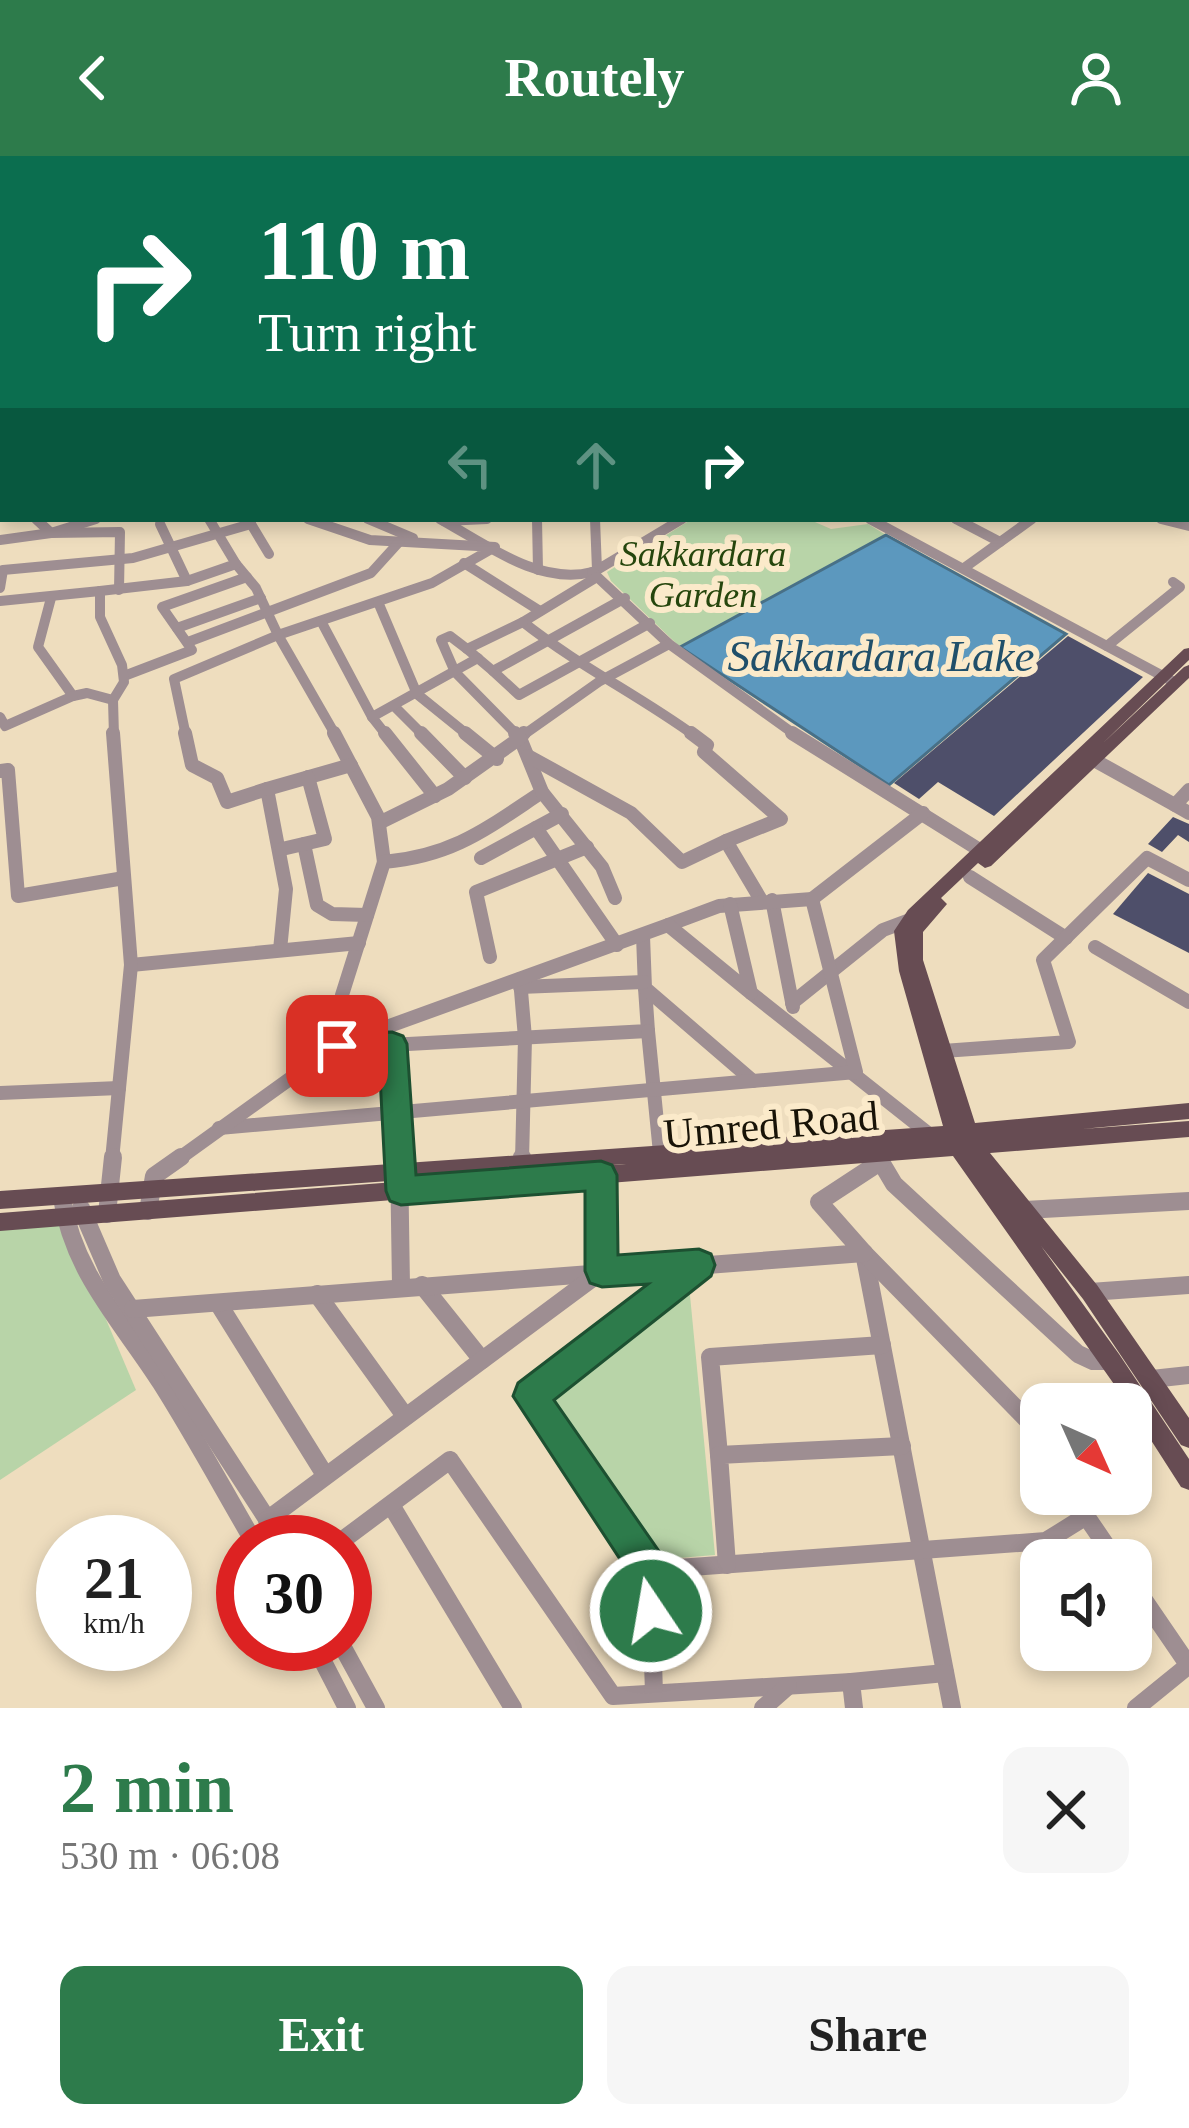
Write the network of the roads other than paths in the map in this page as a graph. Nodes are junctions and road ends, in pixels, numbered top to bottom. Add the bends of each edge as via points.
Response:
1 (39, 522) edge
2 (86, 522) edge
3 (211, 522) edge
4 (249, 522) edge
5 (324, 522) edge
6 (375, 522) edge
7 (446, 522) edge
8 (537, 522) edge
9 (595, 522) edge
10 (677, 522) edge
11 (876, 522) edge
12 (962, 522) edge
13 (1023, 522) edge
14 (160, 524) dead end
15 (51, 533) junction
16 (219, 534) junction
17 (4, 539) edge
18 (418, 540) junction
19 (400, 541) junction
20 (1000, 542) junction
21 (170, 547) junction
22 (495, 547) junction
23 (269, 554) dead end
24 (122, 558) junction
25 (464, 563) junction
26 (236, 564) junction
27 (964, 568) junction
28 (2, 570) edge
29 (538, 570) junction
30 (595, 573) junction
31 (247, 577) junction
32 (187, 581) junction
33 (1173, 582) dead end
34 (0, 588) edge
35 (119, 590) junction
36 (100, 591) junction
37 (51, 598) junction
38 (625, 598) junction
39 (0, 601) edge
40 (377, 602) junction
41 (264, 605) junction
42 (540, 611) junction
43 (321, 621) junction
44 (523, 622) junction
45 (650, 623) junction
46 (177, 628) junction
47 (278, 635) junction
48 (549, 642) junction
49 (188, 643) junction
50 (670, 644) junction
51 (1107, 646) junction
52 (1189, 652) edge
53 (472, 654) junction
54 (578, 667) junction
55 (493, 671) junction
56 (455, 672) junction
57 (124, 676) junction
58 (1176, 676) edge
59 (600, 681) junction
60 (417, 694) junction
61 (73, 696) junction
62 (113, 700) junction
63 (394, 706) junction
64 (372, 717) junction
65 (2, 724) edge
66 (520, 738) junction
67 (528, 756) junction
68 (1088, 757) junction
69 (497, 759) junction
70 (351, 765) junction
71 (0, 771) edge
72 (308, 777) junction
73 (465, 778) junction
74 (266, 789) junction
75 (1189, 790) edge
76 (542, 792) junction
77 (435, 796) junction
78 (1174, 805) junction
79 (1189, 813) edge
80 (562, 814) junction
81 (922, 814) junction
82 (379, 823) junction
83 (536, 828) junction
84 (726, 841) junction
85 (304, 844) junction
86 (587, 847) junction
87 (282, 849) junction
88 (986, 854) junction
89 (481, 858) dead end
90 (561, 860) junction
91 (384, 862) junction
92 (970, 877) junction
93 (124, 878) junction
94 (1189, 880) edge
95 (616, 898) dead end
96 (812, 898) junction
97 (767, 900) junction
98 (730, 904) junction
99 (367, 914) junction
100 (907, 921) junction
101 (668, 925) junction
102 (643, 936) junction
103 (1066, 938) junction
104 (358, 943) junction
105 (617, 945) junction
106 (1095, 947) dead end
107 (280, 950) junction
108 (490, 957) dead end
109 (131, 965) junction
110 (831, 974) junction
111 (520, 983) junction
112 (645, 985) junction
113 (751, 993) junction
114 (1189, 1002) edge
115 (792, 1003) junction
116 (799, 1030) junction
117 (648, 1031) junction
118 (525, 1038) junction
119 (392, 1044) junction
120 (334, 1048) junction
121 (943, 1051) junction
122 (856, 1072) junction
123 (753, 1081) junction
124 (119, 1088) junction
125 (654, 1090) junction
126 (0, 1093) edge
127 (524, 1101) junction
128 (398, 1106) junction
129 (1189, 1111) edge
130 (219, 1128) junction
131 (1189, 1129) edge
132 (954, 1140) junction
133 (876, 1151) junction
134 (660, 1153) junction
135 (522, 1165) junction
136 (601, 1175) junction
137 (401, 1182) junction
138 (0, 1200) edge
139 (1189, 1201) edge
140 (151, 1202) junction
141 (108, 1204) junction
142 (72, 1207) junction
143 (1025, 1210) junction
144 (0, 1222) edge
145 (864, 1253) junction
146 (699, 1265) junction
147 (602, 1271) junction
148 (422, 1285) junction
149 (401, 1286) junction
150 (1189, 1286) edge
151 (1090, 1292) junction
152 (317, 1294) junction
153 (218, 1303) junction
154 (133, 1309) junction
155 (882, 1345) junction
156 (482, 1360) junction
157 (1112, 1360) junction
158 (1189, 1376) edge
159 (1152, 1379) junction
160 (1020, 1413) edge
161 (405, 1417) junction
162 (1189, 1437) edge
163 (902, 1446) junction
164 (719, 1455) junction
165 (325, 1475) junction
166 (1189, 1479) edge
167 (392, 1505) junction
168 (238, 1515) edge
169 (264, 1515) edge
170 (273, 1515) edge
171 (1086, 1516) joint
172 (372, 1519) edge
173 (1102, 1539) edge
174 (922, 1550) junction
175 (727, 1564) junction
176 (650, 1570) junction
177 (1152, 1612) edge
178 (1189, 1665) edge
179 (328, 1671) edge
180 (356, 1671) edge
181 (945, 1673) junction
182 (851, 1682) junction
183 (788, 1686) junction
184 (654, 1694) junction
185 (616, 1702) edge
186 (347, 1708) edge
187 (376, 1708) edge
188 (513, 1708) edge
189 (763, 1708) edge
190 (854, 1708) edge
191 (952, 1708) edge
192 (1136, 1708) edge

1 - 15 street
2 - 15 street
3 - 16 street
4 - 16 street
4 - 23 street
5 - 19 street via 370,540
6 - 18 street
7 - 22 street
8 - 29 street
9 - 30 street
10 - 30 street
11 - 27 street
12 - 20 street
13 - 20 street
14 - 21 street
15 - 17 street
15 - 24 street via 120,532
16 - 21 street
16 - 26 street
17 - 28 street
18 - 19 street
18 - 22 street
19 - 41 street via 371,573
20 - 27 street
21 - 24 street
21 - 32 street
22 - 25 street
22 - 29 street
24 - 28 street
24 - 35 street
25 - 40 street via 432,584
25 - 42 street
26 - 31 street
26 - 32 street
27 - 51 street
28 - 34 street
29 - 30 street
30 - 38 street
30 - 42 street
31 - 41 street
31 - 46 street via 162,607
32 - 35 street
33 - 51 street via 1180,587
35 - 36 street
36 - 37 street
36 - 57 street via 100,617
37 - 39 street
37 - 61 street via 38,647
38 - 45 street
38 - 48 street
40 - 43 street
40 - 60 street
41 - 46 street
41 - 47 street
41 - 49 street
42 - 44 street
43 - 47 street
43 - 64 street
44 - 48 street
44 - 53 street
45 - 50 street
45 - 54 street
46 - 49 street
47 - 70 street
47 - 74 street via 174,679 192,765 217,778 227,802
48 - 54 street
48 - 55 street
49 - 57 street via 192,650
50 - 59 street
50 - 81 street via 771,720
51 - 58 street
52 - 58 main road
53 - 55 street
53 - 56 street
53 - 56 street via 450,636 441,640
54 - 55 street via 519,695
54 - 59 street
56 - 60 street
56 - 66 street
57 - 62 street
58 - 68 main road
59 - 66 street
59 - 84 street via 702,741 704,752 781,819
60 - 63 street
60 - 69 street
61 - 62 street
61 - 65 street
62 - 93 street
63 - 64 street
63 - 73 street
64 - 77 street
66 - 67 street
66 - 69 street
67 - 76 street
67 - 84 street via 616,802 682,862
68 - 78 street
68 - 88 main road
69 - 73 street
70 - 72 street
70 - 82 street
71 - 93 street via 8,770 18,896
72 - 74 street
72 - 85 street via 325,839
73 - 77 street
74 - 87 street
75 - 78 street
76 - 80 street
76 - 91 street via 464,844
77 - 82 street
78 - 79 street
80 - 83 street
80 - 86 street
81 - 88 street
81 - 96 street
82 - 91 street
83 - 89 street
83 - 90 street
84 - 97 street
85 - 87 street
85 - 99 street via 317,905 332,914
86 - 90 street
86 - 95 street
87 - 107 street
88 - 92 main road
88 - 100 main road
90 - 105 street
90 - 108 street via 476,892
91 - 99 street
92 - 103 street
92 - 121 main road via 924,920 914,942
93 - 109 street
94 - 103 street via 1147,858
96 - 97 street
96 - 110 street
97 - 98 street
97 - 115 street
98 - 101 street
98 - 113 street
99 - 104 street
100 - 110 street via 883,930
100 - 132 main road via 907,970
101 - 102 street
101 - 113 street
102 - 105 street
102 - 112 street
103 - 121 street via 1043,960 1069,1042
104 - 107 street
104 - 120 street
105 - 111 street
106 - 114 street
107 - 109 street
109 - 124 street
110 - 115 street
110 - 122 street
111 - 112 street
111 - 118 street
111 - 120 street
112 - 117 street
112 - 123 street
113 - 116 street
115 - 116 street
116 - 122 street
117 - 118 street
117 - 125 street
118 - 119 street
118 - 127 street
119 - 120 street
119 - 128 street
120 - 130 street
121 - 132 main road
122 - 123 street
122 - 132 street
123 - 125 street
124 - 126 street
124 - 141 street
125 - 127 street
125 - 134 street
127 - 128 street
127 - 135 street
128 - 130 street
128 - 137 street
129 - 132 main road
130 - 140 street via 154,1176
131 - 132 main road, Umred Road
132 - 133 main road, Umred Road
132 - 143 main road
132 - 157 main road
133 - 134 main road
133 - 136 main road, Umred Road
133 - 145 street via 819,1202
133 - 157 street via 894,1184 1078,1354
134 - 135 main road
135 - 137 main road
136 - 137 main road, Umred Road
136 - 147 street
137 - 140 main road, Umred Road
137 - 149 street
138 - 142 main road
139 - 143 street
140 - 141 main road, Umred Road
141 - 142 main road, Umred Road
142 - 144 main road, Umred Road
142 - 154 street
142 - 168 street via 87,1275
143 - 151 main road
145 - 146 street
145 - 155 street
145 - 160 street
146 - 147 street
146 - 176 street via 530,1396
147 - 148 street
147 - 156 street
148 - 149 street
148 - 156 street
149 - 152 street
150 - 151 street
151 - 159 main road
152 - 153 street
152 - 161 street
153 - 154 street
153 - 165 street
154 - 169 street
155 - 163 street
155 - 164 street via 710,1357
156 - 161 street
157 - 166 main road
158 - 159 street
159 - 162 main road
161 - 165 street
163 - 164 street
163 - 174 street
164 - 175 street
165 - 170 street
167 - 172 street
167 - 185 street via 450,1460
167 - 188 street
171 - 173 street
171 - 174 street via 1046,1541
174 - 175 street
174 - 181 street
175 - 176 street
176 - 184 street
177 - 178 street
178 - 192 street
179 - 186 street
180 - 187 street
181 - 182 street
181 - 191 street
182 - 183 street
182 - 190 street
183 - 184 street
183 - 189 street
184 - 185 street

